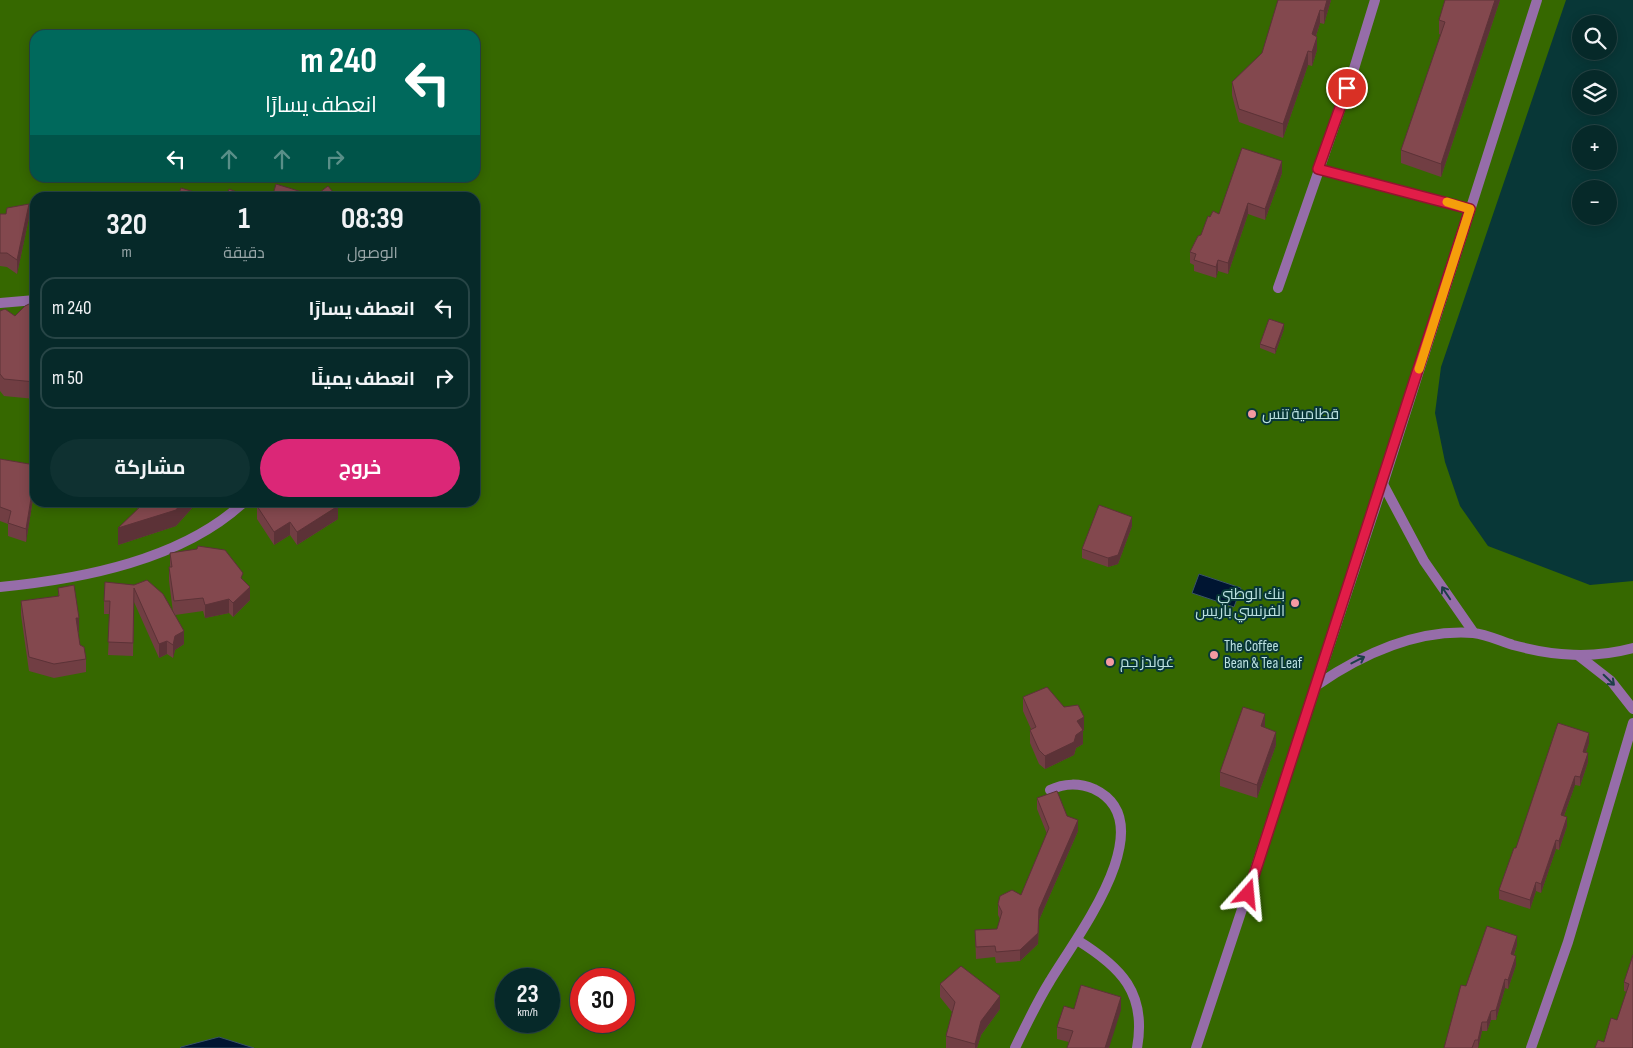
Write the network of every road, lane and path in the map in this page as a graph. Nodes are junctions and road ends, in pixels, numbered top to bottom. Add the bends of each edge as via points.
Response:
1 (1375, 0) edge
2 (1537, 0) edge
3 (1318, 169) junction
4 (1470, 209) junction
5 (1278, 288) dead end
6 (30, 300) edge
7 (0, 303) edge
8 (1383, 484) junction
9 (239, 507) edge
10 (0, 586) edge
11 (1474, 633) junction
12 (1633, 648) edge
13 (1579, 656) junction
14 (1317, 685) junction
15 (1633, 710) edge
16 (1633, 723) edge
17 (1050, 790) dead end
18 (1077, 940) junction
19 (1015, 1048) edge
20 (1136, 1048) edge
21 (1196, 1048) edge
22 (1531, 1048) edge

1 - 3 street
2 - 4 street
3 - 4 street
3 - 5 street
4 - 8 street
6 - 7 street
11 -> 8 street via 1424,561
8 - 14 street
9 - 10 street via 197,536 120,566
11 - 13 street via 1539,651
14 -> 11 street via 1365,656 1391,646 1446,634
12 - 13 street
13 -> 15 street via 1611,681
14 - 21 street
16 - 22 street via 1568,942
17 - 18 street via 1065,785 1086,786 1102,793 1120,820 1122,837 1105,889
18 - 19 street via 1050,980
18 - 20 street via 1100,954 1122,974 1134,995 1140,1017

